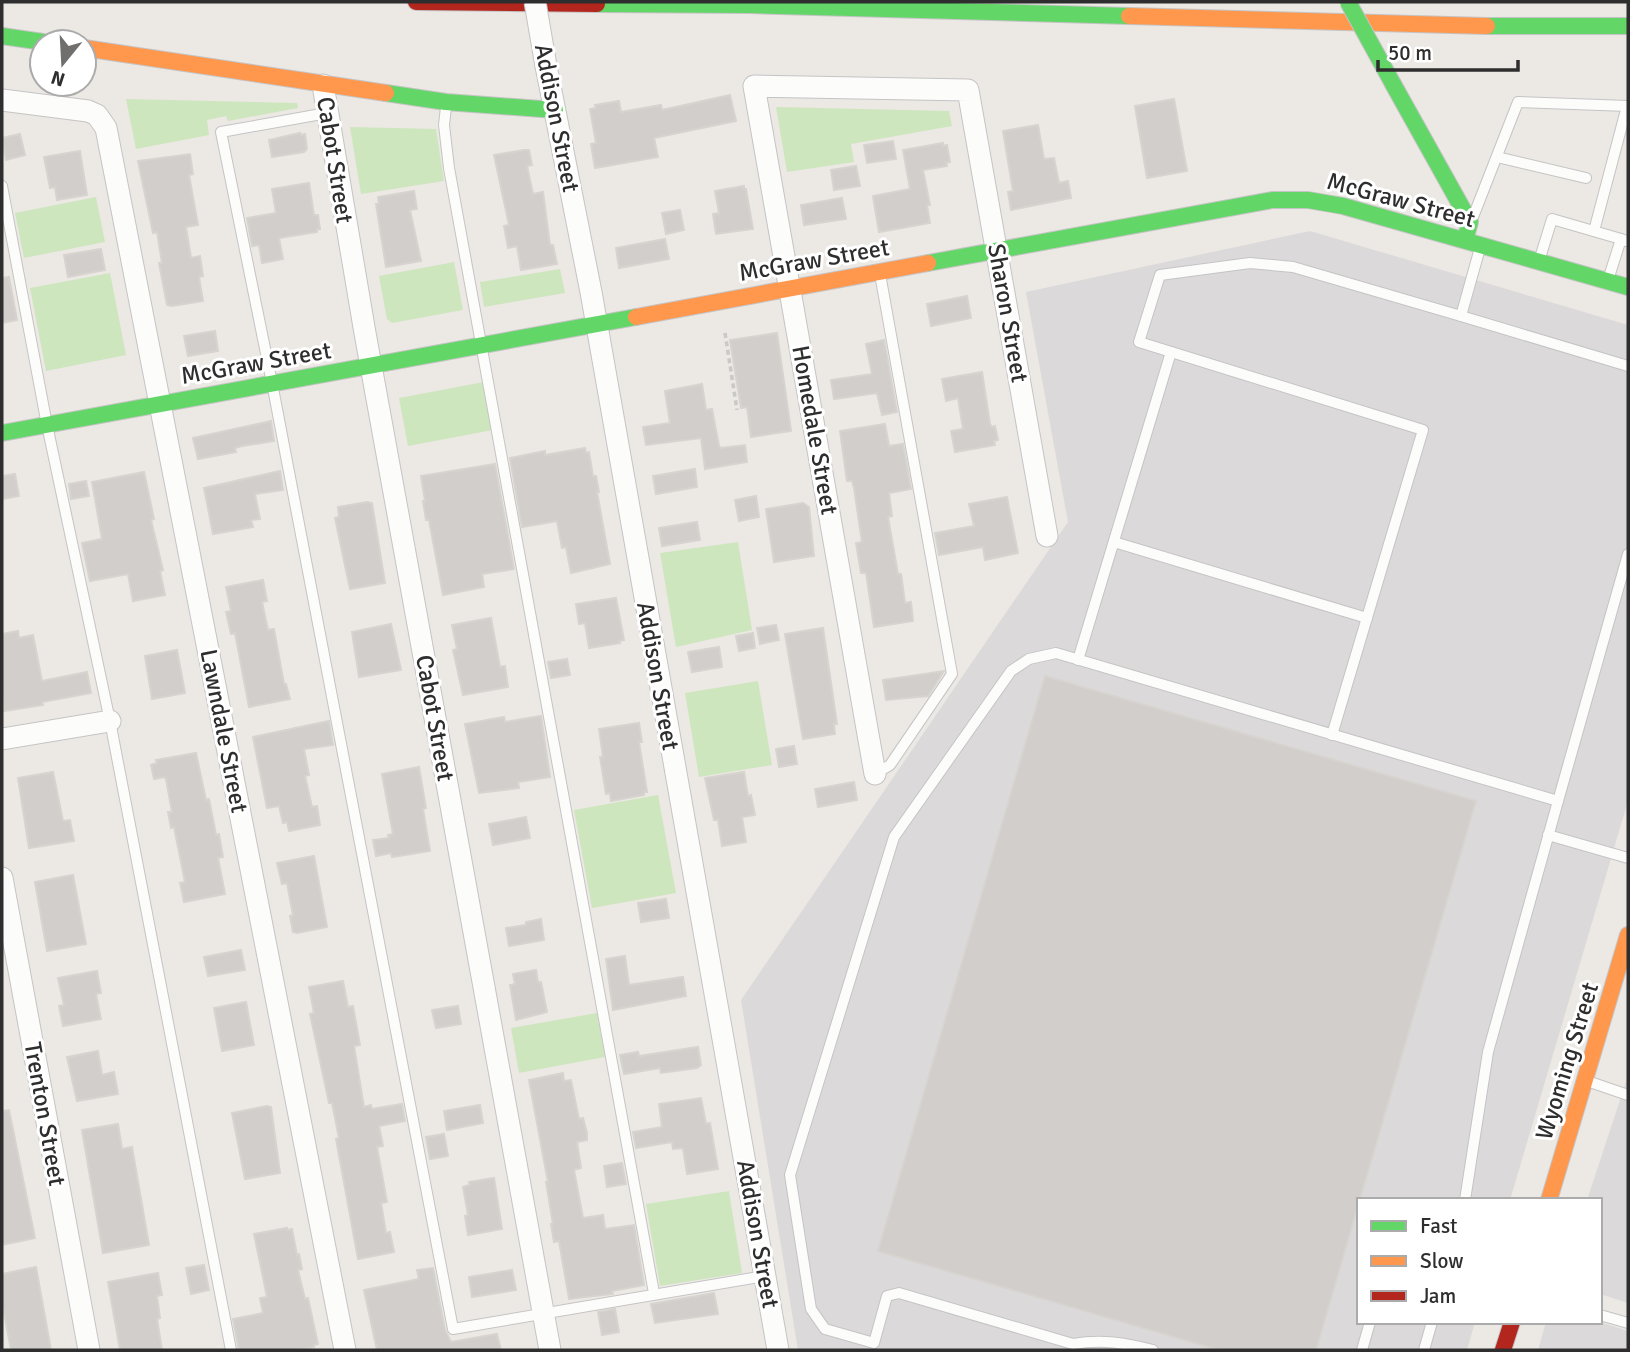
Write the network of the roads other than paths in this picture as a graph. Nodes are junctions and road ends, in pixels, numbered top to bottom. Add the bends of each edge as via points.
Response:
1 (416, 2) edge
2 (535, 2) edge
3 (1348, 2) edge
4 (1628, 26) edge
5 (2, 36) edge
6 (28, 40) edge
7 (98, 50) edge
8 (323, 85) junction
9 (754, 86) joint
10 (2, 100) edge
11 (446, 102) junction
12 (555, 110) junction
13 (1627, 112) edge
14 (327, 113) junction
15 (1497, 157) junction
16 (1586, 178) dead end
17 (2, 186) edge
18 (1470, 222) junction
19 (1594, 231) junction
20 (1465, 240) junction
21 (1625, 240) edge
22 (1481, 245) junction
23 (996, 250) junction
24 (1539, 261) junction
25 (879, 271) junction
26 (1608, 281) junction
27 (1628, 287) edge
28 (789, 288) junction
29 (1461, 316) junction
30 (596, 323) junction
31 (482, 345) junction
32 (1171, 352) junction
33 (371, 365) junction
34 (1628, 366) edge
35 (272, 383) junction
36 (160, 404) junction
37 (47, 425) junction
38 (2, 433) edge
39 (1047, 536) dead end
40 (1114, 542) junction
41 (1628, 554) edge
42 (1367, 618) junction
43 (1078, 660) junction
44 (110, 721) junction
45 (1332, 735) junction
46 (2, 739) edge
47 (875, 774) joint
48 (1558, 801) junction
49 (1548, 835) junction
50 (1628, 858) edge
51 (2, 878) edge
52 (1628, 935) edge
53 (1585, 1080) junction
54 (1628, 1095) edge
55 (1465, 1198) edge
56 (1550, 1198) edge
57 (765, 1276) junction
58 (653, 1293) junction
59 (544, 1313) junction
60 (1602, 1316) edge
61 (1628, 1323) edge
62 (1369, 1324) edge
63 (1431, 1324) edge
64 (1511, 1324) edge
65 (873, 1346) edge
66 (1072, 1347) edge
67 (89, 1350) edge
68 (231, 1350) edge
69 (345, 1350) edge
70 (550, 1350) edge
71 (778, 1350) edge
72 (1153, 1350) edge
73 (1362, 1350) edge
74 (1424, 1350) edge
75 (1503, 1350) edge

1 - 4 main road via 749,5 1480,26
2 - 12 street, Addison Street, bridge
3 - 18 main road, bridge
5 - 6 main road
7 - 8 main road
8 - 11 main road
8 - 14 street, Cabot Street
9 - 23 street, Sharon Street via 968,90
9 - 28 street, Homedale Street
10 - 36 street, Lawndale Street via 78,108 97,115 106,128
11 - 12 main road
11 - 31 lane via 449,168
12 - 30 street, Addison Street
13 - 15 lane via 1518,102
13 - 19 lane
14 - 33 street, Cabot Street
14 - 35 lane via 221,132
15 - 16 lane
15 - 18 lane
17 - 37 lane
18 - 20 main road
19 - 21 lane
19 - 24 lane via 1552,219
20 - 22 main road, McGraw Street
20 - 23 main road, McGraw Street via 1343,206 1295,198
21 - 26 lane
22 - 24 main road, McGraw Street
22 - 29 lane
23 - 25 main road, McGraw Street
23 - 39 street, Sharon Street
24 - 26 main road, McGraw Street
25 - 28 main road, McGraw Street
25 - 47 lane via 952,674 890,765
26 - 27 main road, McGraw Street
28 - 30 main road, McGraw Street
28 - 47 street, Homedale Street
29 - 32 lane via 1293,267 1224,266 1160,275 1139,342
29 - 34 lane
30 - 31 main road, McGraw Street
30 - 57 street, Addison Street
31 - 33 main road, McGraw Street
31 - 58 lane
32 - 40 lane
32 - 42 lane via 1423,430
33 - 35 main road, McGraw Street
33 - 59 street, Cabot Street
35 - 36 main road, McGraw Street
35 - 59 lane via 453,1329
36 - 37 main road, McGraw Street
36 - 69 street, Lawndale Street
37 - 38 main road, McGraw Street
37 - 44 lane
40 - 42 lane
40 - 43 lane
41 - 48 lane
42 - 45 lane
43 - 45 lane
43 - 65 lane via 1056,653 1030,659 1012,671 894,836 790,1175 811,1309 825,1329
44 - 46 street
44 - 68 lane
45 - 48 lane
48 - 49 lane
49 - 50 lane
49 - 55 lane via 1488,1052
51 - 67 street, Trenton Street
52 - 53 main road, Wyoming Street
53 - 54 lane
53 - 56 main road, Wyoming Street
57 - 58 lane
57 - 71 street, Addison Street
58 - 59 lane
59 - 70 street, Cabot Street
60 - 61 lane
62 - 73 lane
63 - 74 lane
64 - 75 main road
65 - 66 lane via 887,1296 899,1293
66 - 72 lane via 1090,1341 1118,1341

